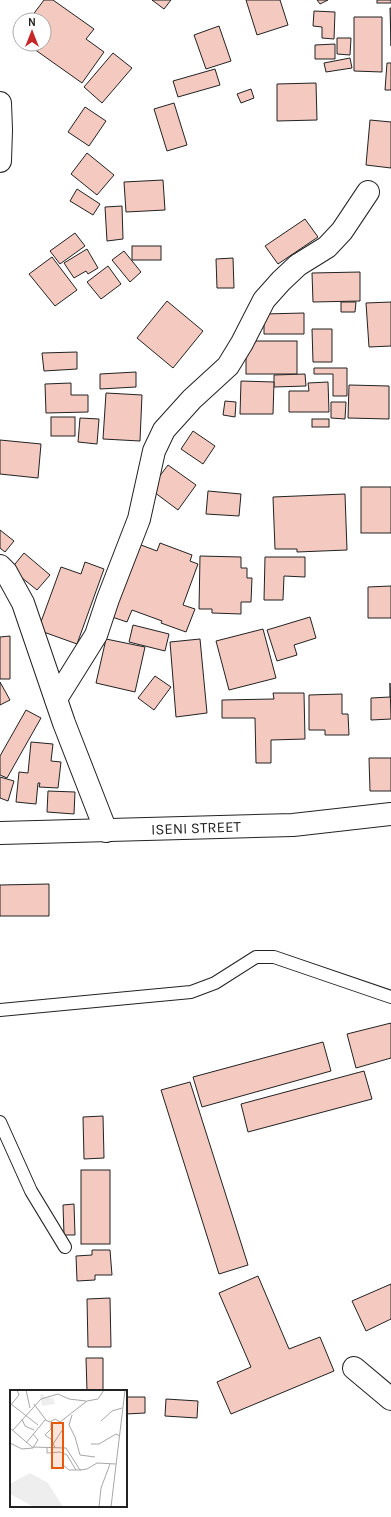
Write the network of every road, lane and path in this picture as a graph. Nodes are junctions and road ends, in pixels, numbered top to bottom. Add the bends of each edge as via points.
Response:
1 (0, 103) edge
2 (0, 161) edge
3 (368, 192) dead end
4 (0, 566) edge
5 (56, 699) junction
6 (391, 814) edge
7 (106, 830) junction
8 (0, 834) edge
9 (391, 997) edge
10 (0, 1010) edge
11 (0, 1122) edge
12 (65, 1248) dead end
13 (354, 1368) dead end
14 (391, 1399) edge

1 - 2 street
3 - 5 street via 342,231 327,247 298,265 264,300 228,366 192,398 164,430 154,451 139,519 96,635
4 - 5 street via 23,603
5 - 7 street
6 - 7 street, ISENI STREET via 293,825
7 - 8 street, ISENI STREET
9 - 10 lane via 274,957 256,958 215,983 191,992
11 - 12 lane via 31,1191
13 - 14 street

